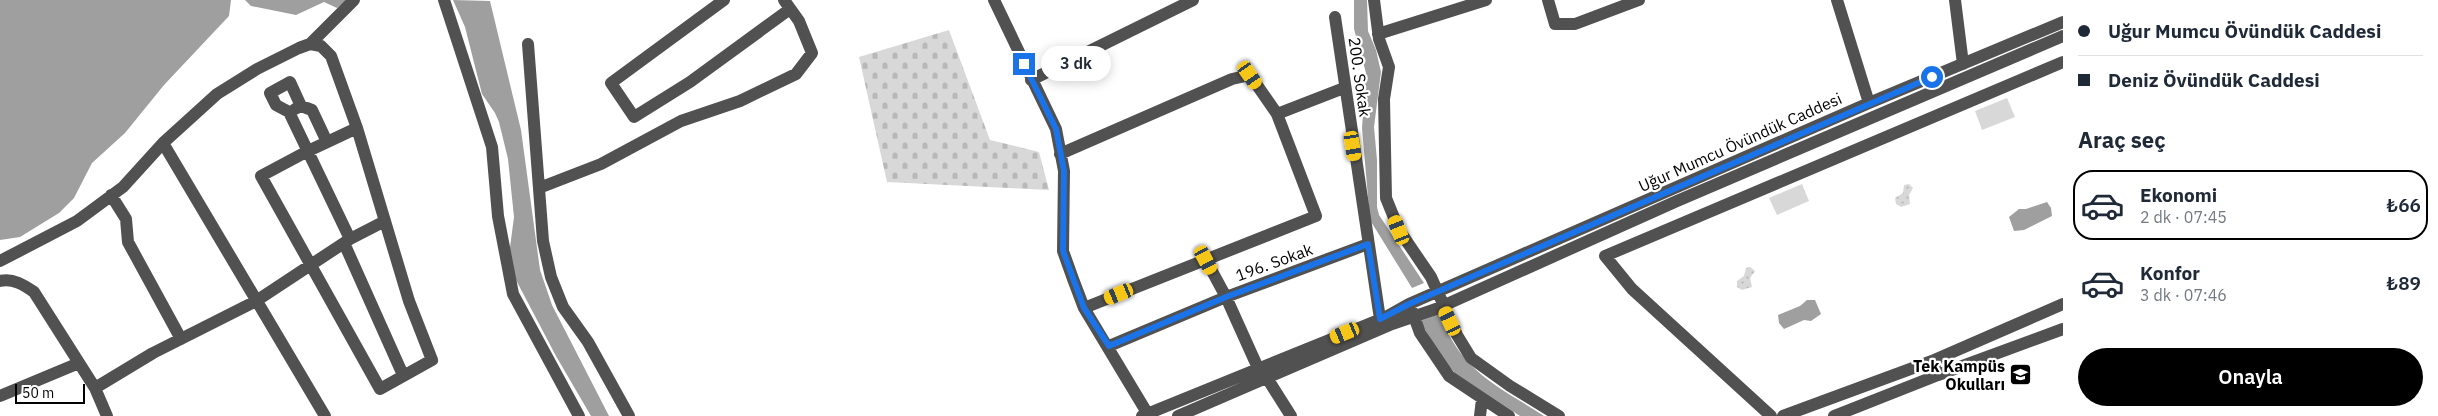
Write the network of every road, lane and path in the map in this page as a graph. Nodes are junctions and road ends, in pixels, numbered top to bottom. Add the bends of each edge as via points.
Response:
1 (354, 0) edge
2 (444, 0) edge
3 (724, 0) edge
4 (1193, 0) edge
5 (1374, 0) edge
6 (1486, 0) edge
7 (1548, 0) edge
8 (1639, 0) edge
9 (1837, 0) edge
10 (1955, 0) edge
11 (997, 1) edge
12 (787, 4) edge
13 (1335, 17) dead end
14 (2063, 22) edge
15 (1378, 34) junction
16 (2063, 36) edge
17 (310, 44) junction
18 (528, 44) dead end
19 (2063, 62) edge
20 (1963, 64) junction
21 (1032, 80) junction
22 (1344, 88) junction
23 (1869, 103) junction
24 (301, 106) junction
25 (289, 112) junction
26 (1277, 114) junction
27 (357, 128) junction
28 (327, 142) junction
29 (163, 143) junction
30 (306, 152) junction
31 (1060, 154) junction
32 (539, 188) junction
33 (111, 195) junction
34 (385, 221) junction
35 (347, 241) junction
36 (1368, 244) junction
37 (1206, 260) junction
38 (0, 261) edge
39 (309, 265) junction
40 (0, 281) edge
41 (1435, 294) junction
42 (1226, 297) junction
43 (256, 301) junction
44 (1413, 303) junction
45 (2063, 304) edge
46 (1440, 307) junction
47 (1084, 308) junction
48 (1418, 316) junction
49 (1380, 319) junction
50 (2063, 329) edge
51 (181, 339) junction
52 (1109, 346) junction
53 (1932, 361) junction
54 (79, 363) junction
55 (1258, 368) junction
56 (1938, 374) junction
57 (403, 375) junction
58 (1268, 378) junction
59 (95, 388) junction
60 (0, 396) edge
61 (1482, 398) junction
62 (1146, 415) edge
63 (107, 416) edge
64 (325, 416) edge
65 (579, 416) edge
66 (628, 416) edge
67 (1178, 416) edge
68 (1291, 416) edge
69 (1480, 416) edge
70 (1509, 416) edge
71 (1559, 416) edge
72 (1771, 416) edge
73 (1783, 416) edge
74 (1834, 416) edge

1 - 17 street
2 - 65 street via 492,147 498,216 513,294
3 - 12 street via 611,83 634,117 690,82
4 - 21 street
5 - 15 street
6 - 15 street
7 - 8 street via 1555,24 1575,24
9 - 23 street
10 - 20 street
11 - 21 street
12 - 32 street via 799,21 812,53 796,74 740,101 682,121 601,164
13 - 22 street, 200. Sokak
14 - 20 street, Uğur Mumcu Övündük Caddesi
15 - 41 street via 1389,67 1384,99 1386,198 1399,230 1430,276
16 - 46 street, Uğur Mumcu Övündük Caddesi via 1686,197
17 - 27 street via 321,46 331,56
17 - 29 street via 258,69 217,94
18 - 32 street
19 - 72 street via 1605,256 1632,290
20 - 23 street, Uğur Mumcu Övündük Caddesi
21 - 31 street via 1056,129
22 - 26 street
22 - 36 street, 200. Sokak
23 - 41 street, Uğur Mumcu Övündük Caddesi
24 - 25 street
24 - 25 street via 290,82 270,93 276,104
24 - 28 street via 312,110
25 - 30 street
26 - 31 street, 196. Sokak via 1250,75 1232,79
26 - 37 street, 196. Sokak via 1316,216
27 - 28 street
27 - 34 street
28 - 30 street
29 - 33 street
29 - 43 street
30 - 35 street
30 - 39 street via 261,176
31 - 47 street via 1064,171 1063,251
32 - 66 street via 543,241 551,277 563,307 588,342
33 - 38 street via 77,220
33 - 51 street via 126,219 128,242
34 - 35 street
34 - 57 street via 409,301 432,360
35 - 39 street
35 - 57 street
36 - 42 street, 196. Sokak
36 - 49 street, 200. Sokak
37 - 42 street
37 - 47 street
39 - 43 street
39 - 57 street via 380,390
40 - 54 street via 21,283 34,292
41 - 44 street, Uğur Mumcu Övündük Caddesi
41 - 46 street
42 - 52 street, 196. Sokak
42 - 55 street
43 - 51 street
43 - 64 street
44 - 48 street
44 - 49 street
45 - 53 street
46 - 48 street, Uğur Mumcu Övündük Caddesi
46 - 71 street via 1471,358
47 - 52 street
48 - 58 street via 1392,324
48 - 61 street via 1434,356 1449,376
49 - 55 street
50 - 56 street
51 - 59 street
52 - 62 street
53 - 56 street
53 - 73 street
54 - 59 street
54 - 60 street
55 - 62 street
56 - 74 street
58 - 67 street
58 - 68 street
59 - 63 street
61 - 69 street
61 - 70 street

